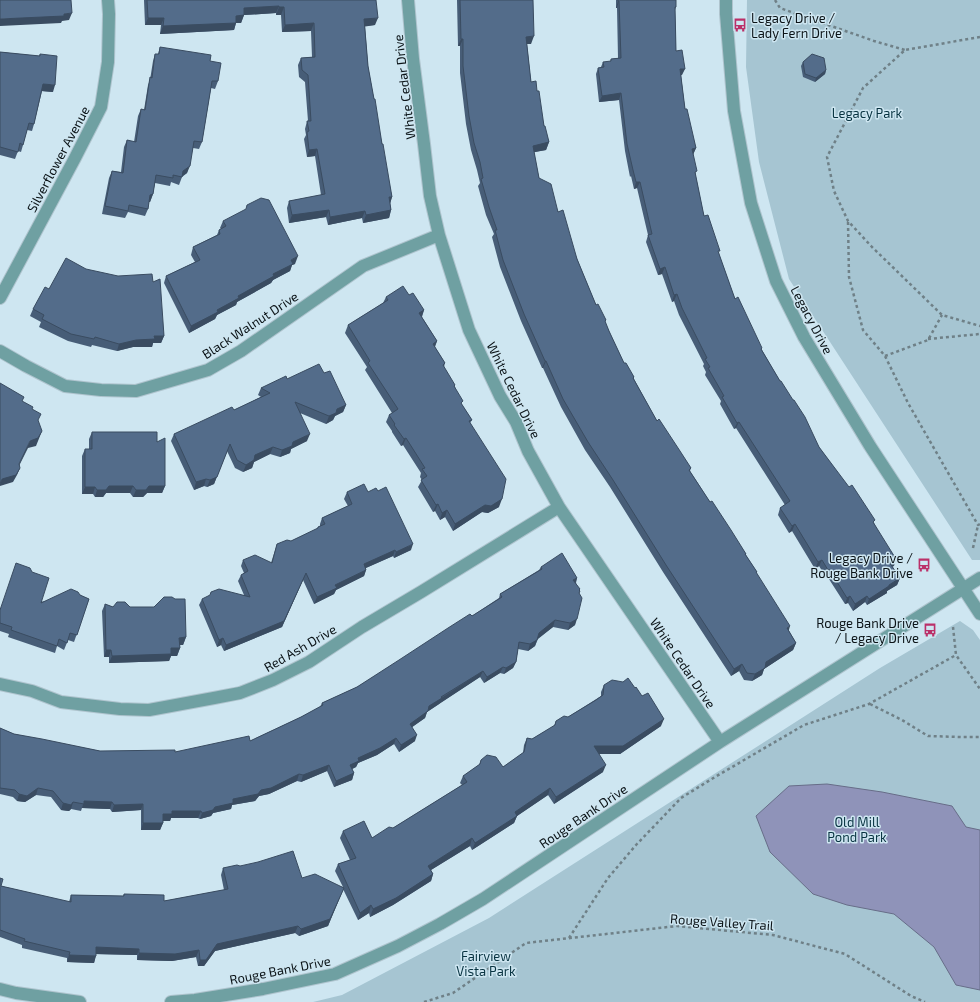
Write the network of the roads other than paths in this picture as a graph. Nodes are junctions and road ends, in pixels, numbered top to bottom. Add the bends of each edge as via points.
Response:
1 (108, 0) edge
2 (408, 0) edge
3 (726, 0) edge
4 (438, 235) junction
5 (0, 298) edge
6 (0, 351) edge
7 (560, 507) junction
8 (980, 578) edge
9 (964, 589) junction
10 (980, 614) edge
11 (0, 684) edge
12 (720, 742) junction
13 (0, 989) edge
14 (80, 1002) edge
15 (171, 1002) edge

1 - 5 street, Silverflower Avenue via 108,62 101,107
2 - 4 street, White Cedar Drive via 430,196
3 - 9 street, Legacy Drive via 734,111 751,203 776,281 804,337 841,398
4 - 6 street, Black Walnut Drive via 363,266 241,351 208,370 136,391 65,386
4 - 7 street, White Cedar Drive via 469,330 528,451
7 - 11 street, Red Ash Drive via 309,662 240,693 149,710 120,709 61,702 32,691
7 - 12 street, White Cedar Drive
8 - 9 street, Rouge Bank Drive
9 - 10 street, Legacy Drive
9 - 12 street, Rouge Bank Drive
12 - 15 street, Rouge Bank Drive via 483,899 398,946 335,974 256,990
13 - 14 street

